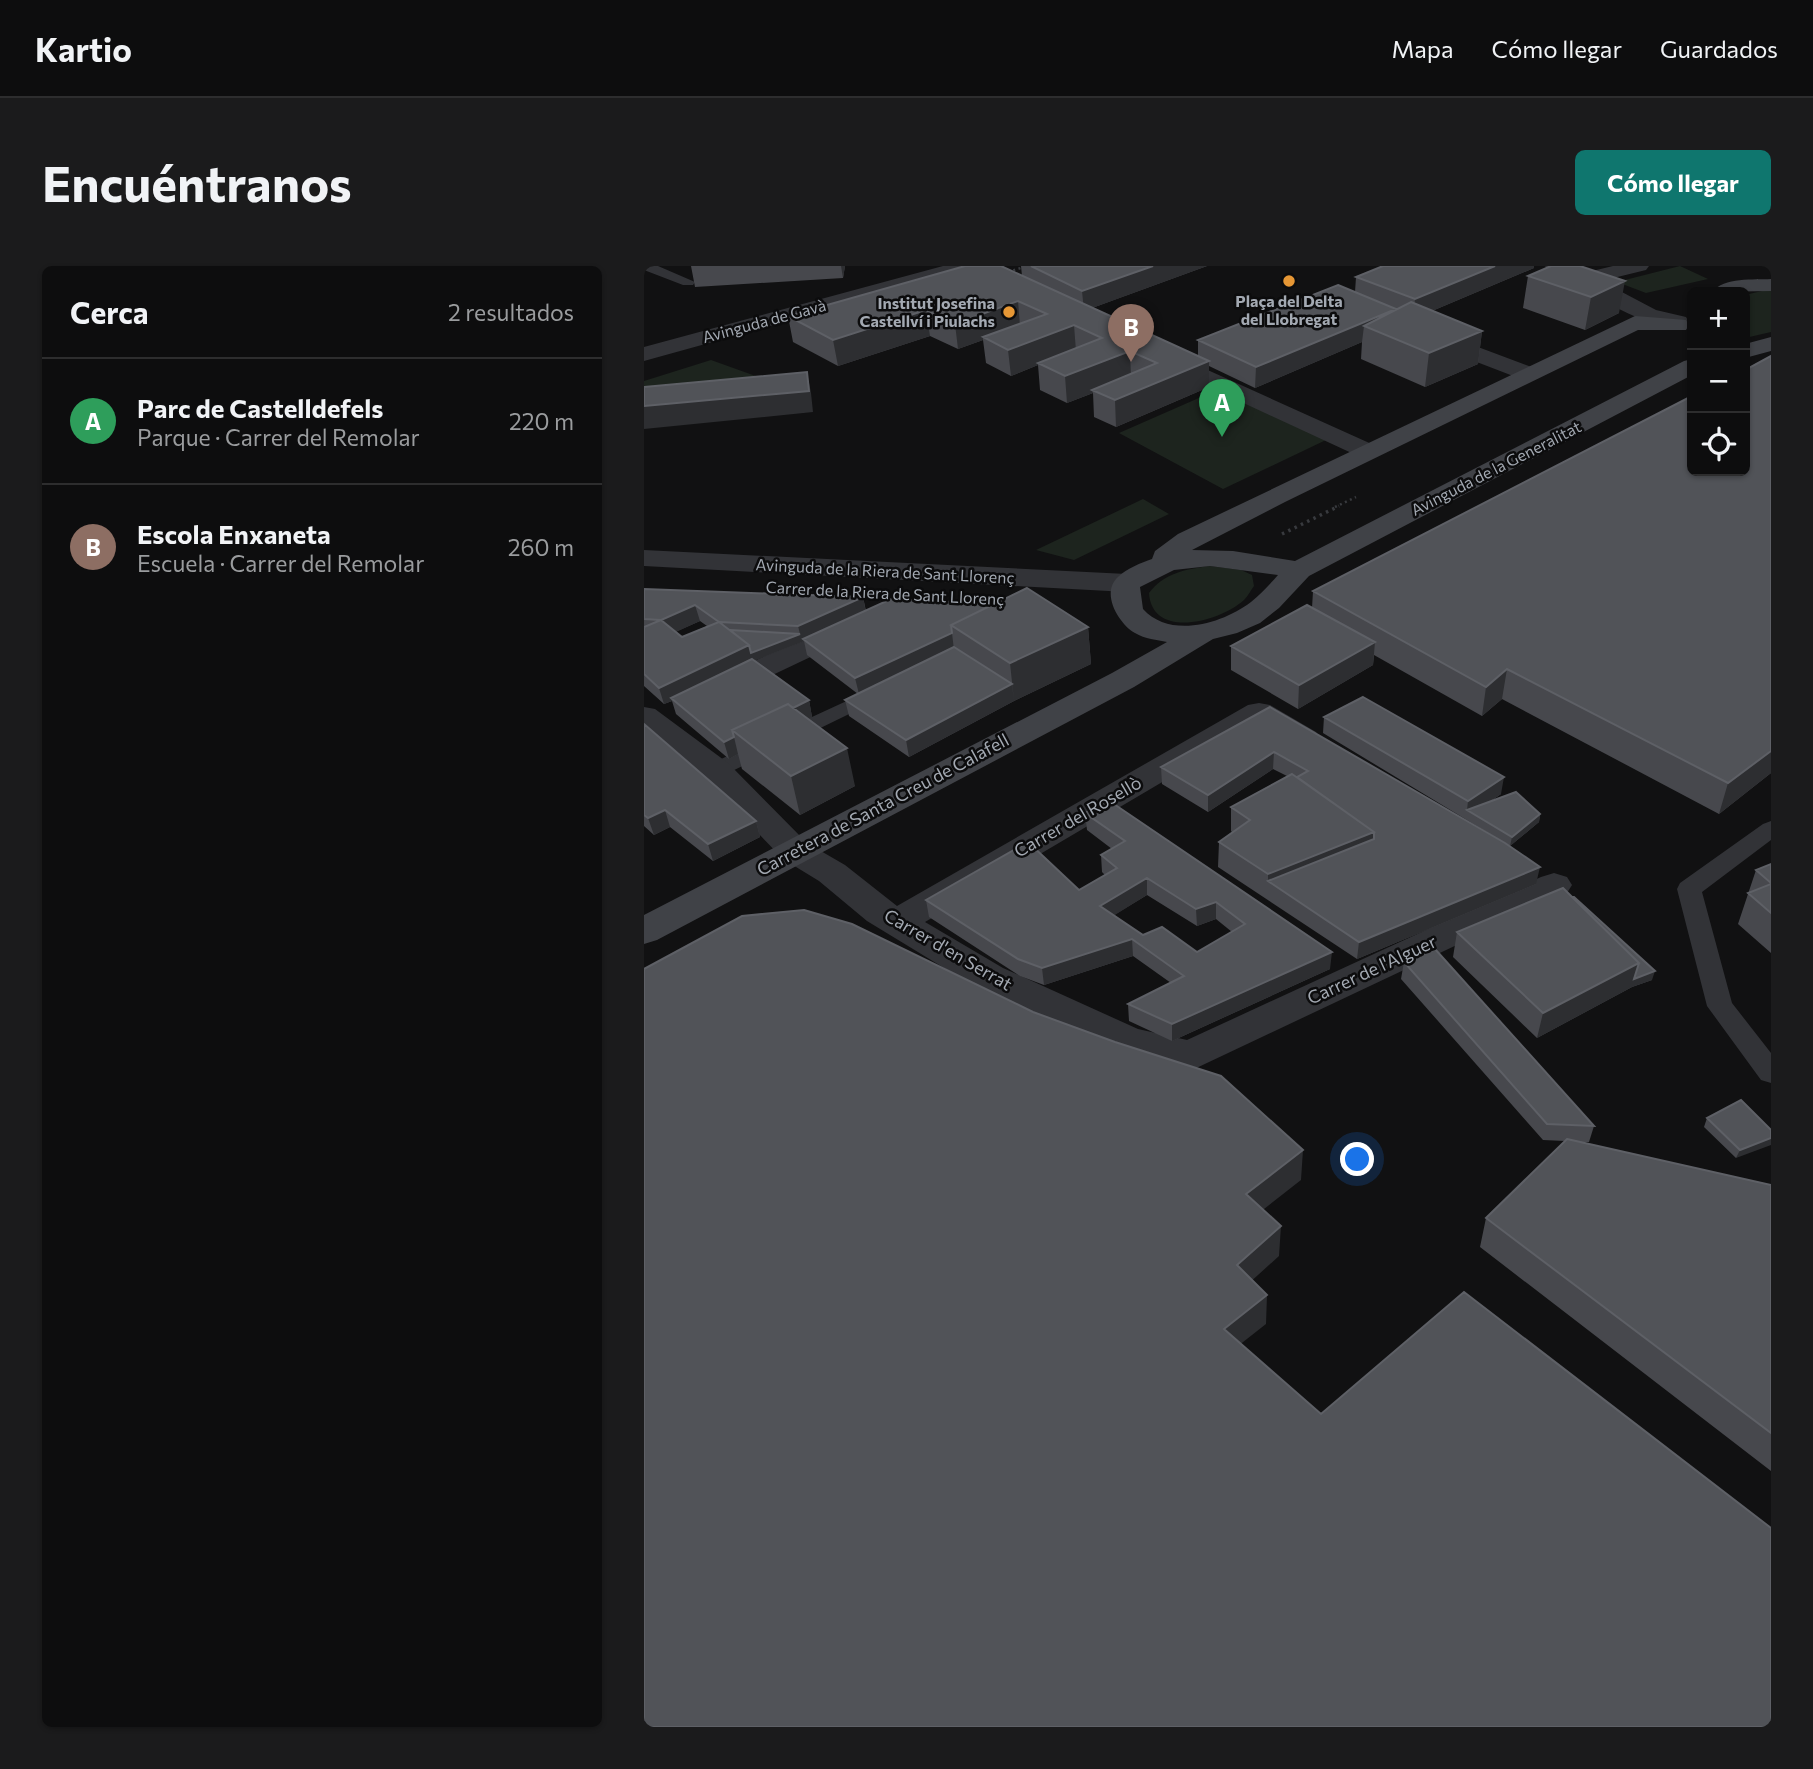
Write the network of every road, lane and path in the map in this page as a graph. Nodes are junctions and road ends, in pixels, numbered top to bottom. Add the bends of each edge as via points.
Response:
1 (645, 266) edge
2 (967, 266) edge
3 (1555, 266) edge
4 (1639, 266) edge
5 (1732, 271) dead end
6 (991, 276) edge
7 (1581, 280) junction
8 (688, 282) dead end
9 (1765, 285) edge
10 (1407, 327) edge
11 (1686, 330) edge
12 (1141, 346) edge
13 (644, 354) edge
14 (1687, 369) edge
15 (1529, 374) junction
16 (1367, 451) junction
17 (644, 558) edge
18 (1260, 562) junction
19 (1299, 570) junction
20 (644, 580) edge
21 (1134, 586) junction
22 (1277, 591) junction
23 (853, 626) edge
24 (1146, 628) junction
25 (1201, 635) junction
26 (1123, 680) junction
27 (898, 684) edge
28 (646, 720) edge
29 (1330, 753) edge
30 (716, 770) junction
31 (1107, 800) junction
32 (1141, 824) edge
33 (1771, 829) edge
34 (795, 852) junction
35 (1519, 865) edge
36 (897, 922) junction
37 (644, 931) edge
38 (1325, 953) edge
39 (1359, 977) junction
40 (1190, 1055) joint
41 (1771, 1073) edge

1 - 8 lane
2 - 6 street
2 - 13 street, Avinguda de Gavà
3 - 7 street
4 - 7 street
5 - 9 street
7 - 11 street
10 - 15 street
11 - 15 street via 1635,323
12 - 16 street
14 - 19 street, Avinguda de la Generalitat
15 - 16 street
16 - 21 street via 1188,540
17 - 21 street, Avinguda de la Riera de Sant Llorenç
18 - 19 street
18 - 21 street via 1201,556
18 - 22 street via 1274,575
19 - 22 street, Avinguda de la Generalitat
20 - 21 street, Carrer de la Riera de Sant Llorenç
21 - 24 street
22 - 25 street, Avinguda de la Generalitat via 1233,625
23 - 28 street
24 - 25 street
24 - 26 street via 1137,659
25 - 26 street, Carretera de Santa Creu de Calafell
26 - 34 street, Carretera de Santa Creu de Calafell
27 - 30 lane
28 - 30 street, Carrer d'en Serrat
29 - 31 street, Carrer del Rosellò via 1259,712
30 - 34 street, Carrer d'en Serrat
31 - 32 street
31 - 36 street, Carrer del Rosellò
33 - 41 lane via 1689,889 1720,1006
34 - 36 street, Carrer d'en Serrat via 832,873
34 - 37 street, Carretera de Santa Creu de Calafell
35 - 39 street, Carrer de l'Alguer via 1554,886
36 - 40 street, Carrer d'en Serrat via 989,978 1129,1041
38 - 39 street
39 - 40 street, Carrer de l'Alguer

